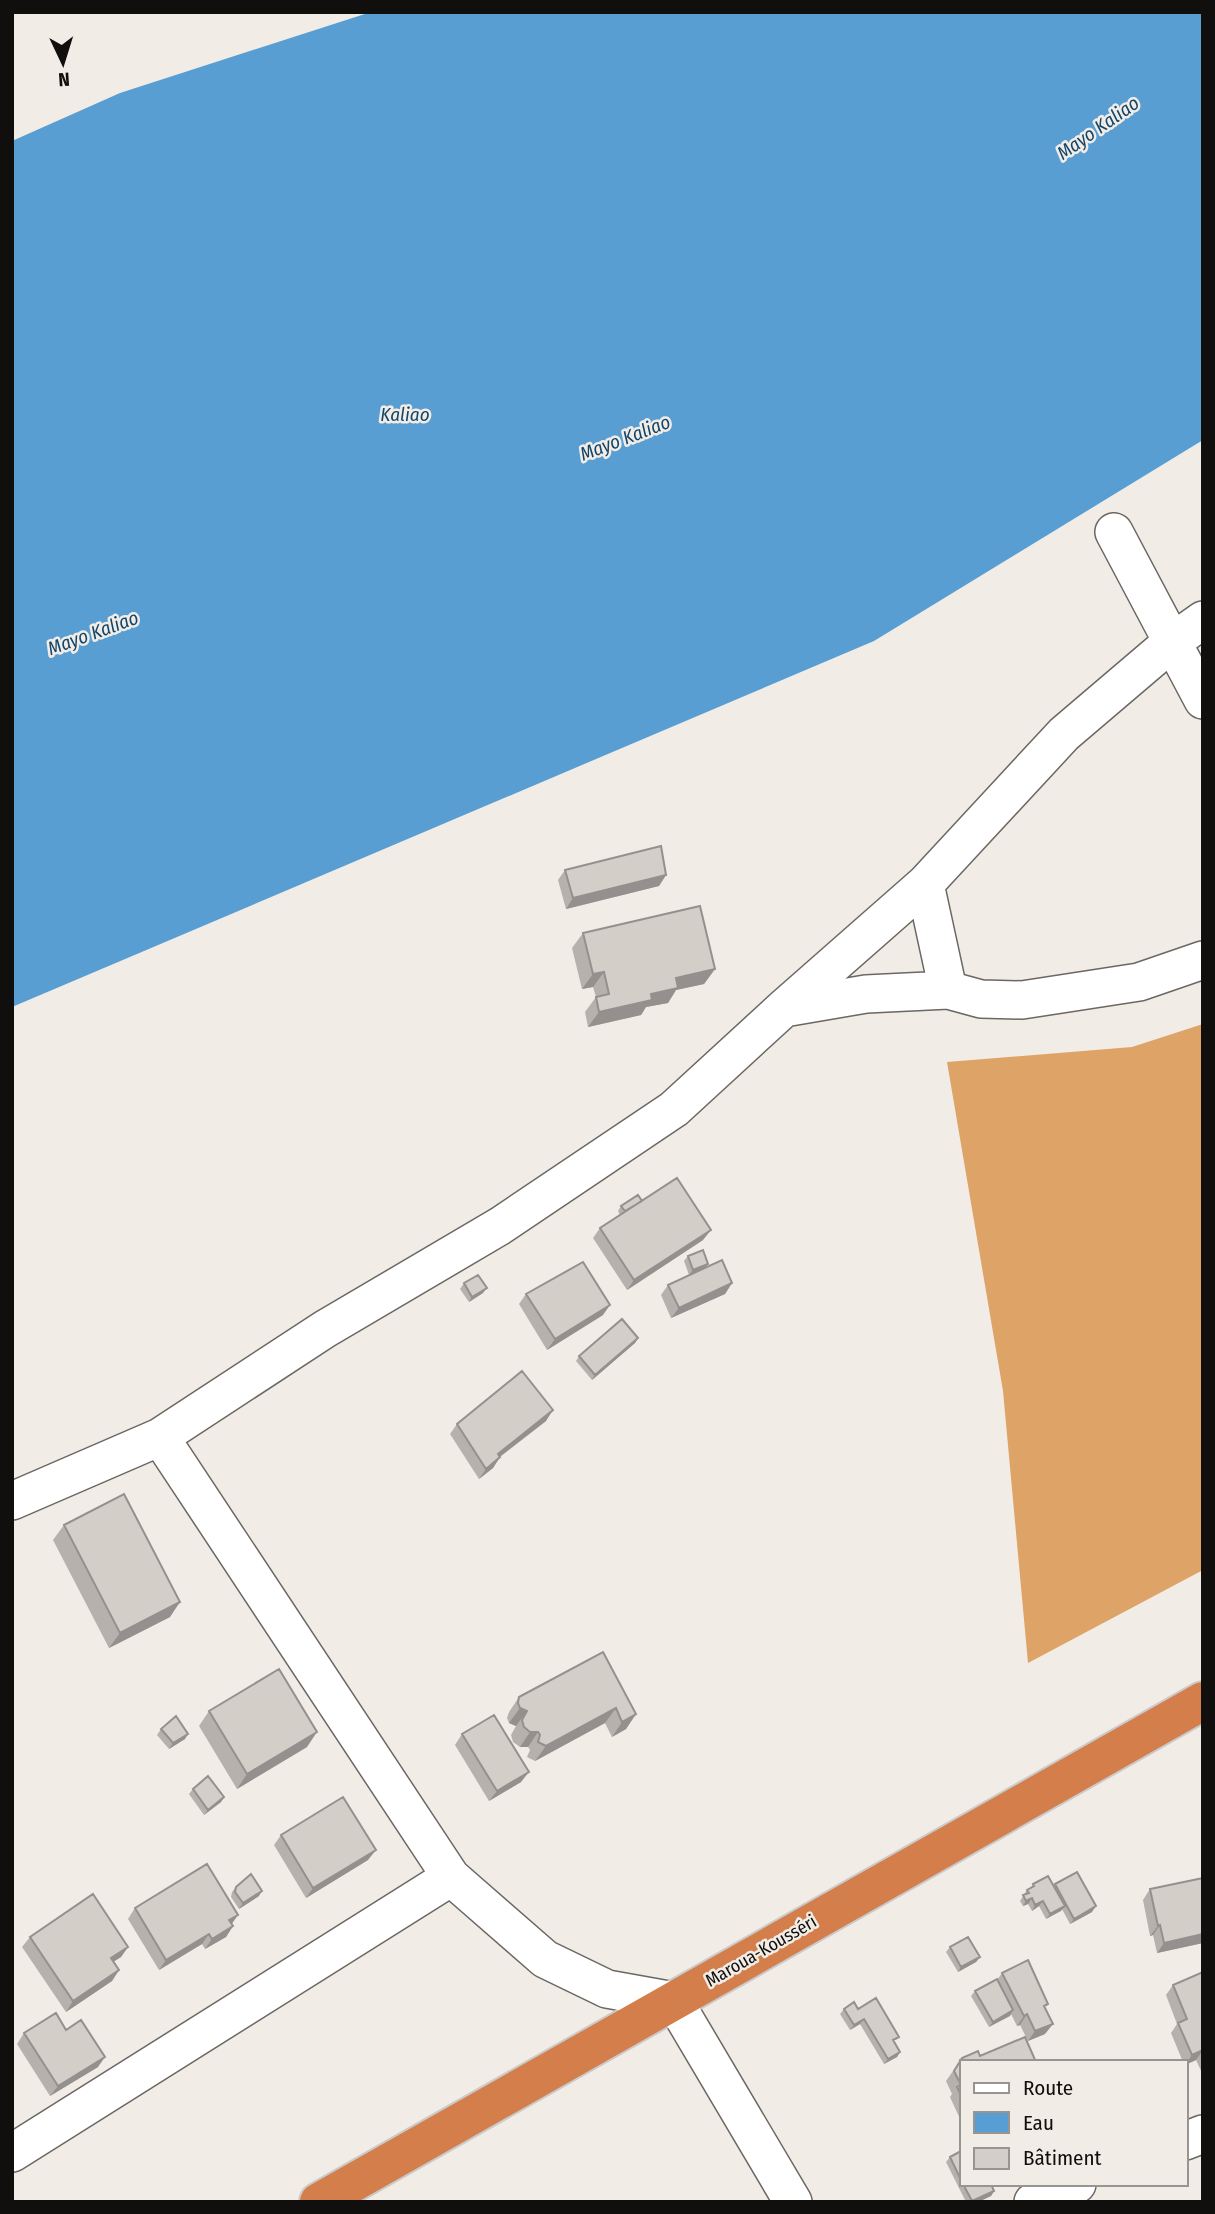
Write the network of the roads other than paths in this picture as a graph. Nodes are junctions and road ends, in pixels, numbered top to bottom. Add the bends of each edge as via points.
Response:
1 (1114, 532) dead end
2 (1203, 620) edge
3 (1172, 642) junction
4 (1203, 700) edge
5 (925, 884) junction
6 (1203, 960) edge
7 (948, 990) junction
8 (784, 1008) junction
9 (160, 1437) junction
10 (12, 1501) edge
11 (1203, 1701) edge
12 (451, 1877) junction
13 (674, 2001) junction
14 (12, 2153) edge
15 (1072, 2186) edge
16 (319, 2202) edge
17 (793, 2202) edge
18 (1033, 2202) edge

1 - 3 street
2 - 3 street
3 - 4 street
3 - 5 street via 1064,734
5 - 7 street
5 - 8 street
6 - 7 street via 1139,982 1022,1000 981,999
7 - 8 street via 866,994
8 - 9 street via 674,1109 499,1226 325,1329
9 - 10 street
9 - 12 street
11 - 13 highway, Maroua-Kousséri
12 - 13 street via 545,1959 607,1989
12 - 14 street
13 - 16 highway, Maroua-Kousséri
13 - 17 street
15 - 18 street

